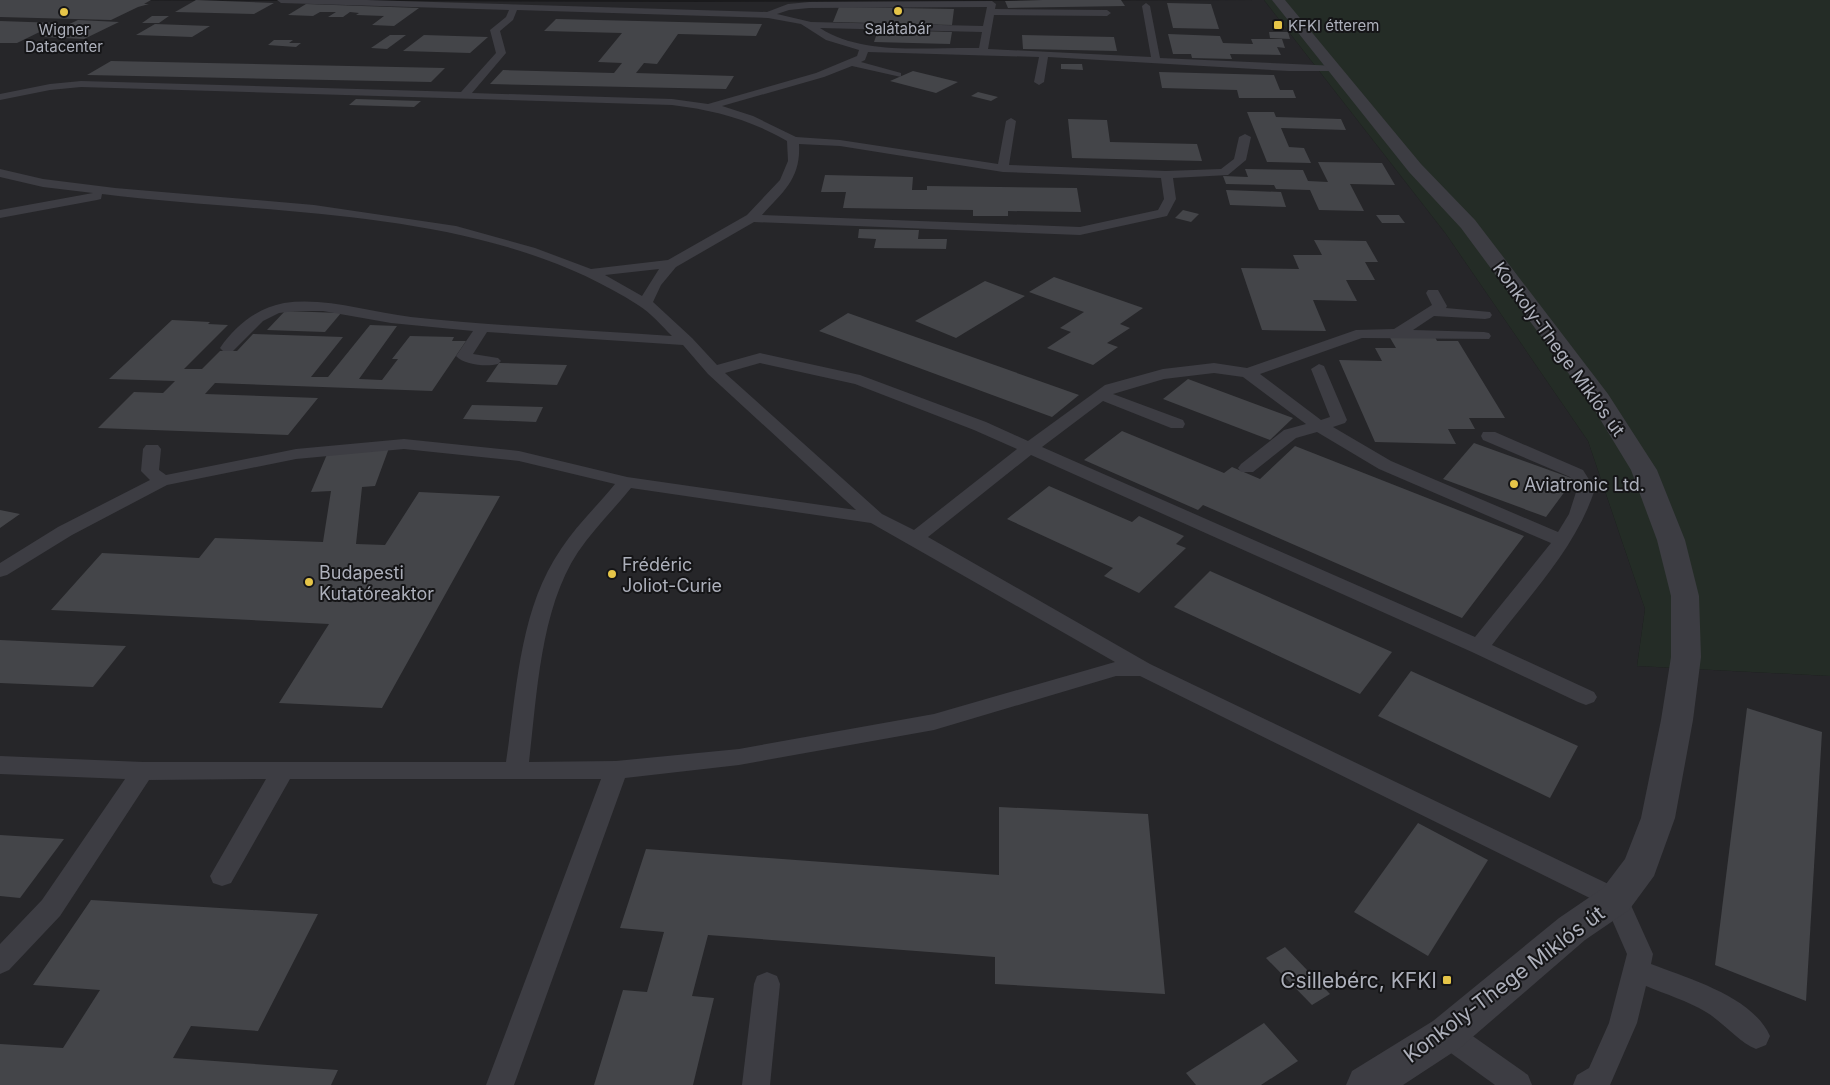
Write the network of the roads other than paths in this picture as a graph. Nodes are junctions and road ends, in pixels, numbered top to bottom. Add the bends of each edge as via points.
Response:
1 (281, 0) edge
2 (1278, 0) edge
3 (1146, 6) dead end
4 (514, 7) junction
5 (558, 8) junction
6 (992, 12) junction
7 (1107, 13) dead end
8 (768, 15) junction
9 (510, 18) junction
10 (810, 25) junction
11 (988, 29) junction
12 (864, 49) junction
13 (984, 51) junction
14 (1044, 54) junction
15 (1156, 60) junction
16 (854, 63) junction
17 (1334, 68) junction
18 (897, 75) dead end
19 (1039, 82) dead end
20 (2, 95) edge
21 (464, 95) junction
22 (711, 106) junction
23 (1011, 121) dead end
24 (1245, 137) dead end
25 (793, 140) junction
26 (1003, 168) junction
27 (0, 173) edge
28 (1166, 175) junction
29 (115, 192) junction
30 (0, 214) edge
31 (752, 218) junction
32 (671, 264) junction
33 (590, 273) junction
34 (1433, 293) dead end
35 (645, 303) junction
36 (1433, 312) junction
37 (1485, 315) dead end
38 (483, 328) junction
39 (1398, 333) junction
40 (1484, 336) dead end
41 (687, 341) junction
42 (228, 348) dead end
43 (493, 361) dead end
44 (1319, 369) dead end
45 (714, 371) junction
46 (1248, 373) junction
47 (1102, 395) junction
48 (1177, 424) dead end
49 (1319, 426) junction
50 (1489, 436) dead end
51 (152, 449) dead end
52 (1028, 449) junction
53 (1247, 468) dead end
54 (162, 481) junction
55 (627, 482) junction
56 (876, 518) junction
57 (915, 538) junction
58 (1562, 542) junction
59 (0, 571) edge
60 (1479, 647) junction
61 (1142, 669) junction
62 (1586, 696) dead end
63 (0, 765) edge
64 (616, 770) junction
65 (143, 771) junction
66 (283, 771) junction
67 (516, 771) junction
68 (222, 876) dead end
69 (1616, 899) junction
70 (0, 962) edge
71 (1637, 970) junction
72 (767, 984) dead end
73 (1447, 1034) junction
74 (1756, 1036) dead end
75 (500, 1085) edge
76 (756, 1085) edge
77 (1367, 1085) edge
78 (1518, 1085) edge
79 (1587, 1085) edge

1 - 4 lane
2 - 17 street, Konkoly-Thege Miklós út
3 - 15 lane
4 - 5 lane
4 - 9 lane
5 - 8 lane
5 - 9 lane
6 - 7 lane
6 - 8 lane via 992,4 809,5
6 - 11 lane
8 - 10 lane
9 - 21 lane via 495,30 501,53
10 - 11 lane
10 - 12 lane via 829,38
11 - 13 lane
12 - 13 lane
12 - 16 lane via 862,58
13 - 14 lane
14 - 15 lane
14 - 19 lane
15 - 17 lane
16 - 18 lane
16 - 22 lane
17 - 69 street, Konkoly-Thege Miklós út via 1414,168 1468,224 1600,399 1644,470 1671,540 1685,596 1686,657 1677,720 1658,818 1641,866
20 - 21 lane via 81,84
21 - 22 lane
22 - 25 lane via 773,127
23 - 26 lane
24 - 28 lane via 1240,160 1224,172
25 - 26 lane via 840,143
25 - 31 lane via 794,161 786,181
26 - 28 lane
27 - 29 lane via 43,183
28 - 31 lane via 1170,198 1162,213 1080,231
29 - 30 lane
29 - 33 lane via 314,209 456,230 530,250
31 - 32 lane
32 - 33 lane
32 - 35 lane
33 - 35 lane
34 - 36 lane via 1440,306
35 - 41 lane
36 - 37 lane
36 - 39 lane
38 - 41 lane
38 - 42 lane via 332,308 281,308 255,320
38 - 43 lane via 464,356
39 - 40 lane
39 - 46 lane via 1361,333
41 - 45 lane
44 - 49 lane via 1339,420
45 - 52 lane via 760,358 860,380 980,426
45 - 56 lane
46 - 47 lane via 1214,368 1163,374 1111,388
46 - 49 lane
47 - 48 lane
47 - 52 lane
49 - 53 lane via 1290,434
49 - 58 lane via 1385,465
50 - 58 lane via 1577,474 1586,489 1578,514
51 - 54 lane via 150,471
52 - 57 lane
52 - 60 lane
54 - 55 lane via 296,454 404,444 519,456
54 - 59 lane via 123,504 65,530
55 - 56 lane
55 - 67 lane via 569,551 549,593 536,629
56 - 57 lane
57 - 61 lane
58 - 60 lane
60 - 62 lane
61 - 64 lane via 1116,669 934,722 739,757
61 - 69 lane
63 - 65 lane
64 - 67 lane
64 - 75 lane
65 - 66 lane
65 - 70 lane via 51,908
66 - 67 lane
66 - 68 lane
69 - 71 lane, Konkoly-Thege Miklós út via 1640,954
69 - 73 street, Konkoly-Thege Miklós út via 1572,929
71 - 74 lane via 1714,1002 1737,1017
71 - 79 lane, Konkoly-Thege Miklós út via 1620,1031 1599,1078
72 - 76 lane
73 - 77 street, Konkoly-Thege Miklós út
73 - 78 lane

